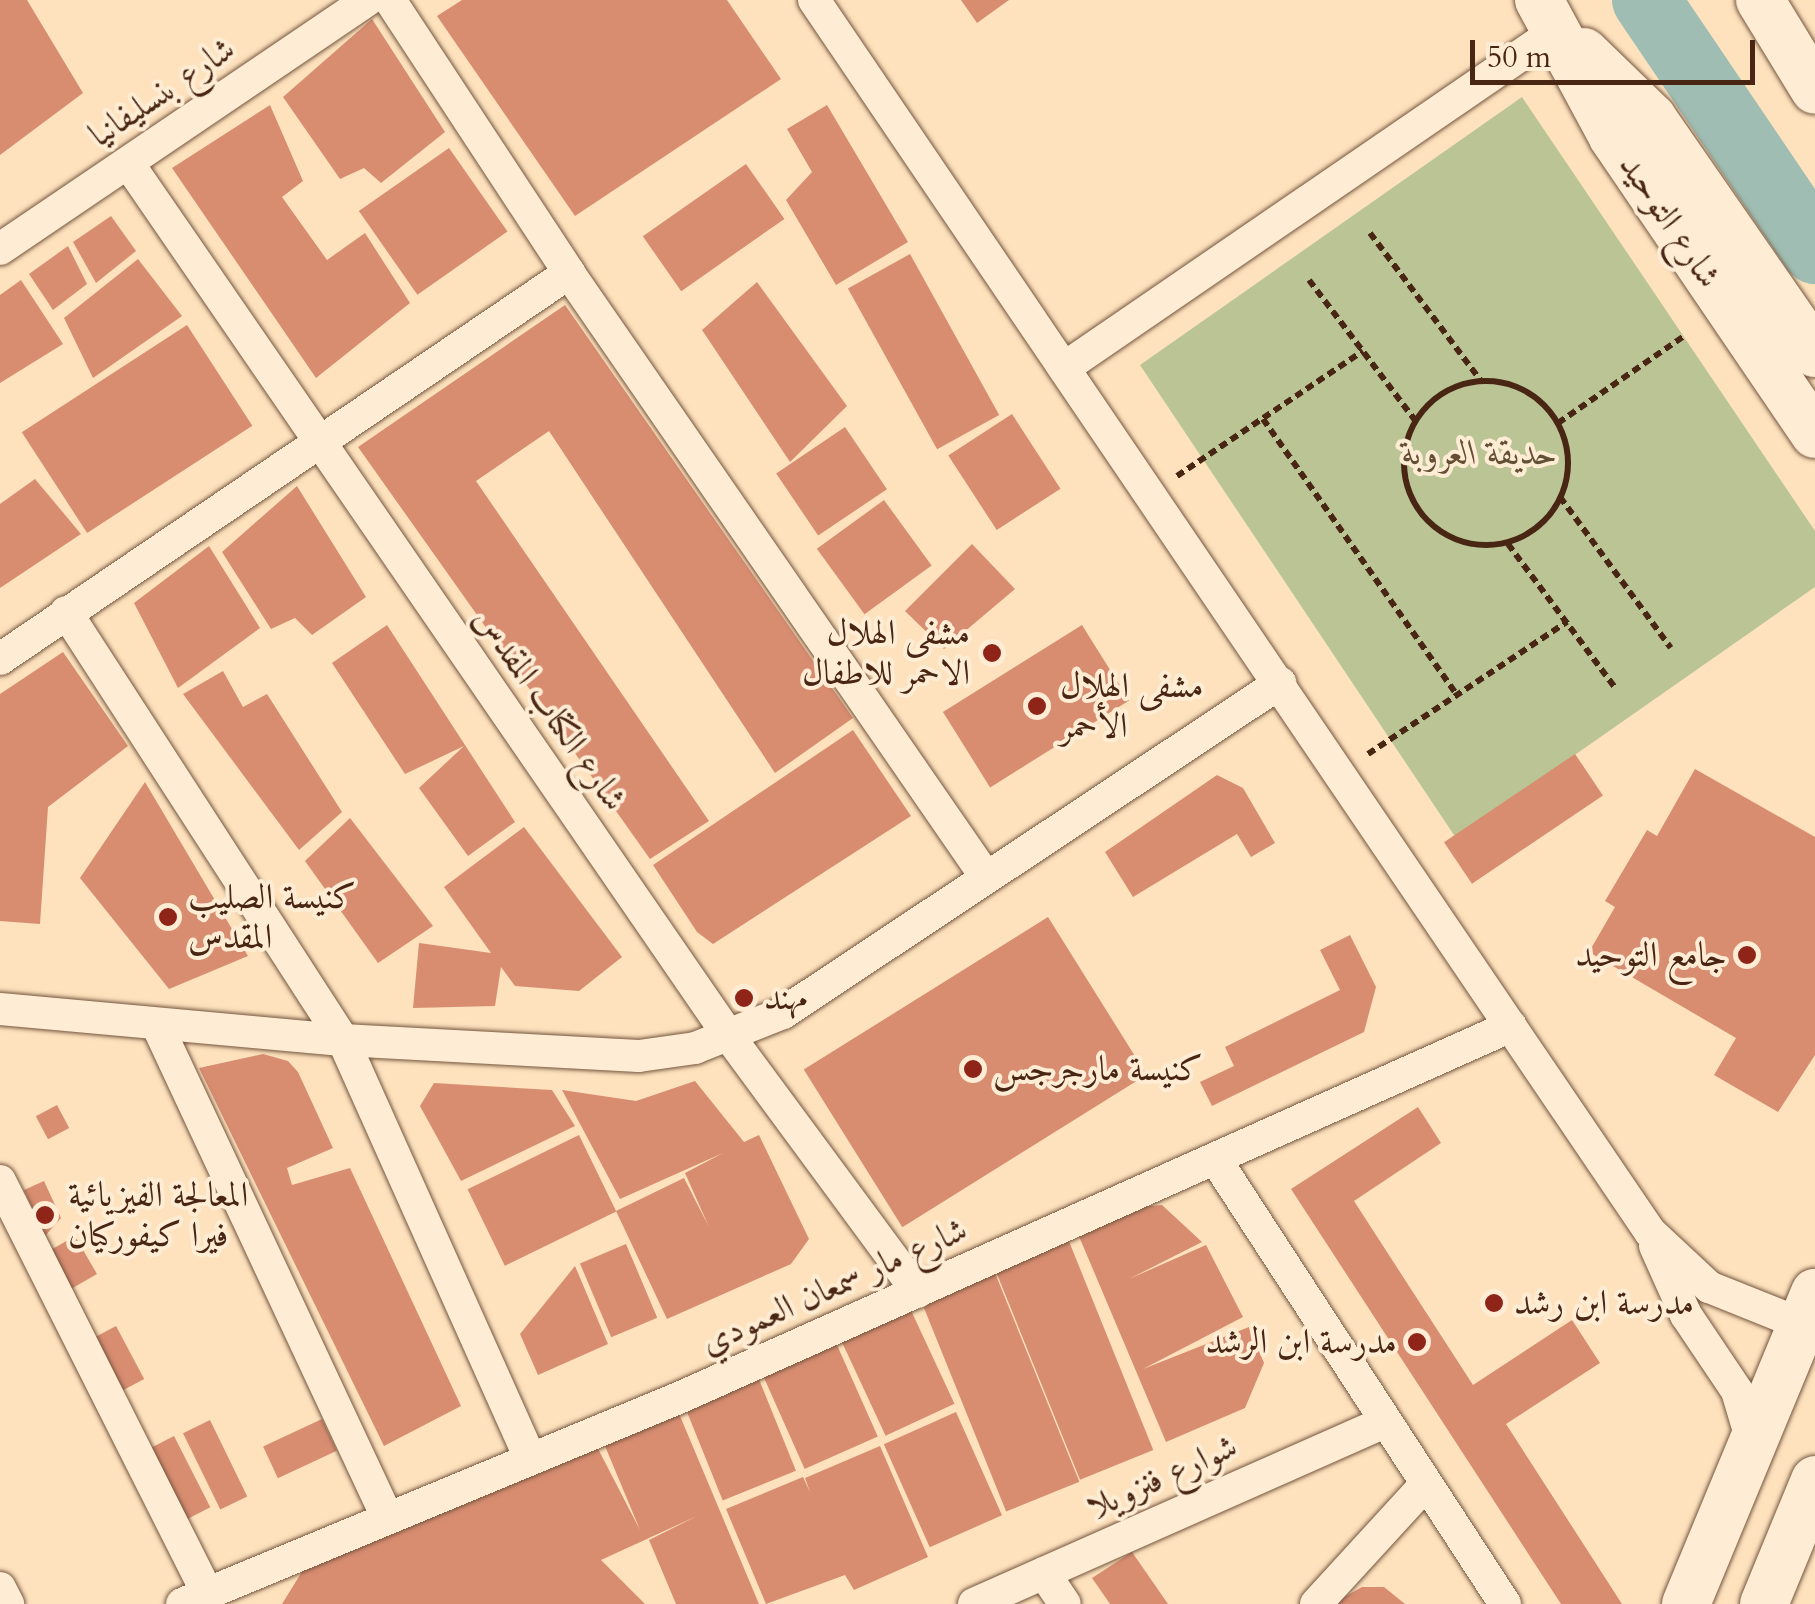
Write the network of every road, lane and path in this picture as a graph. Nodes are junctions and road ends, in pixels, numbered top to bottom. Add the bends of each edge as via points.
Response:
1 (368, 0) edge
2 (390, 0) edge
3 (814, 0) edge
4 (1760, 0) edge
5 (1549, 15) edge
6 (1815, 90) edge
7 (128, 162) junction
8 (1370, 233) dead end
9 (0, 249) edge
10 (569, 273) junction
11 (1309, 280) dead end
12 (1684, 336) dead end
13 (1363, 351) junction
14 (1815, 352) edge
15 (1064, 368) junction
16 (1480, 380) junction
17 (1262, 419) junction
18 (1416, 420) junction
19 (1558, 423) junction
20 (1815, 434) edge
21 (314, 441) junction
22 (1151, 494) junction
23 (1560, 498) junction
24 (1508, 544) junction
25 (66, 612) junction
26 (1567, 622) junction
27 (1671, 648) dead end
28 (0, 659) edge
29 (1280, 683) junction
30 (1616, 689) dead end
31 (1457, 694) junction
32 (1340, 772) junction
33 (986, 877) junction
34 (0, 1009) edge
35 (1511, 1026) junction
36 (158, 1027) junction
37 (730, 1036) junction
38 (343, 1040) junction
39 (1216, 1160) junction
40 (0, 1181) edge
41 (1650, 1232) junction
42 (918, 1292) junction
43 (1807, 1308) edge
44 (1382, 1423) junction
45 (1750, 1438) junction
46 (529, 1456) junction
47 (1815, 1480) edge
48 (1424, 1486) junction
49 (387, 1518) junction
50 (1044, 1573) junction
51 (0, 1588) edge
52 (214, 1597) edge
53 (1772, 1597) edge
54 (8, 1604) edge
55 (974, 1604) edge
56 (1065, 1604) edge
57 (1316, 1604) edge
58 (1505, 1604) edge
59 (1686, 1604) edge

1 - 7 street, شارع بنسليفانيا
2 - 10 street
3 - 15 street
4 - 6 main road
5 - 14 main road via 1652,118
5 - 15 street
5 - 20 main road, شارع التوحيد via 1614,137
7 - 9 street, شارع بنسليفانيا
7 - 21 street, شارع الكتاب المقدس
8 - 16 path
10 - 21 street
10 - 33 street
11 - 13 path
12 - 19 path
13 - 17 path
13 - 18 path
15 - 22 street
16 - 18 path via 1432,400
16 - 19 path via 1531,394
17 - 22 path
17 - 31 path
18 - 24 path via 1404,446 1403,474 1420,513 1452,540
19 - 23 path via 1569,460
21 - 25 street
21 - 37 street, شارع الكتاب المقدس
22 - 29 street
23 - 24 path via 1534,531
23 - 27 path
24 - 26 path
25 - 28 street
25 - 38 street
26 - 30 path
26 - 31 path
29 - 32 street
29 - 33 street
31 - 32 path
32 - 35 street
33 - 37 street via 795,1006
34 - 36 street
35 - 39 street, شارع مار سمعان العمودي
35 - 41 street
36 - 38 street
36 - 49 street
37 - 38 street via 638,1056
37 - 42 street, شارع الكتاب المقدس
38 - 46 street
39 - 42 street, شارع مار سمعان العمودي
39 - 44 street
40 - 52 street
41 - 43 street via 1709,1287
41 - 45 street via 1686,1315 1737,1391
42 - 46 street, شارع مار سمعان العمودي
43 - 45 main road
44 - 48 street
44 - 50 street, شوارع فنزويلا
45 - 59 main road
46 - 49 street, شارع مار سمعان العمودي
47 - 53 main road
48 - 57 street
48 - 58 street
49 - 52 street, شارع مار سمعان العمودي
50 - 55 street, شوارع فنزويلا
50 - 56 street
51 - 54 street

